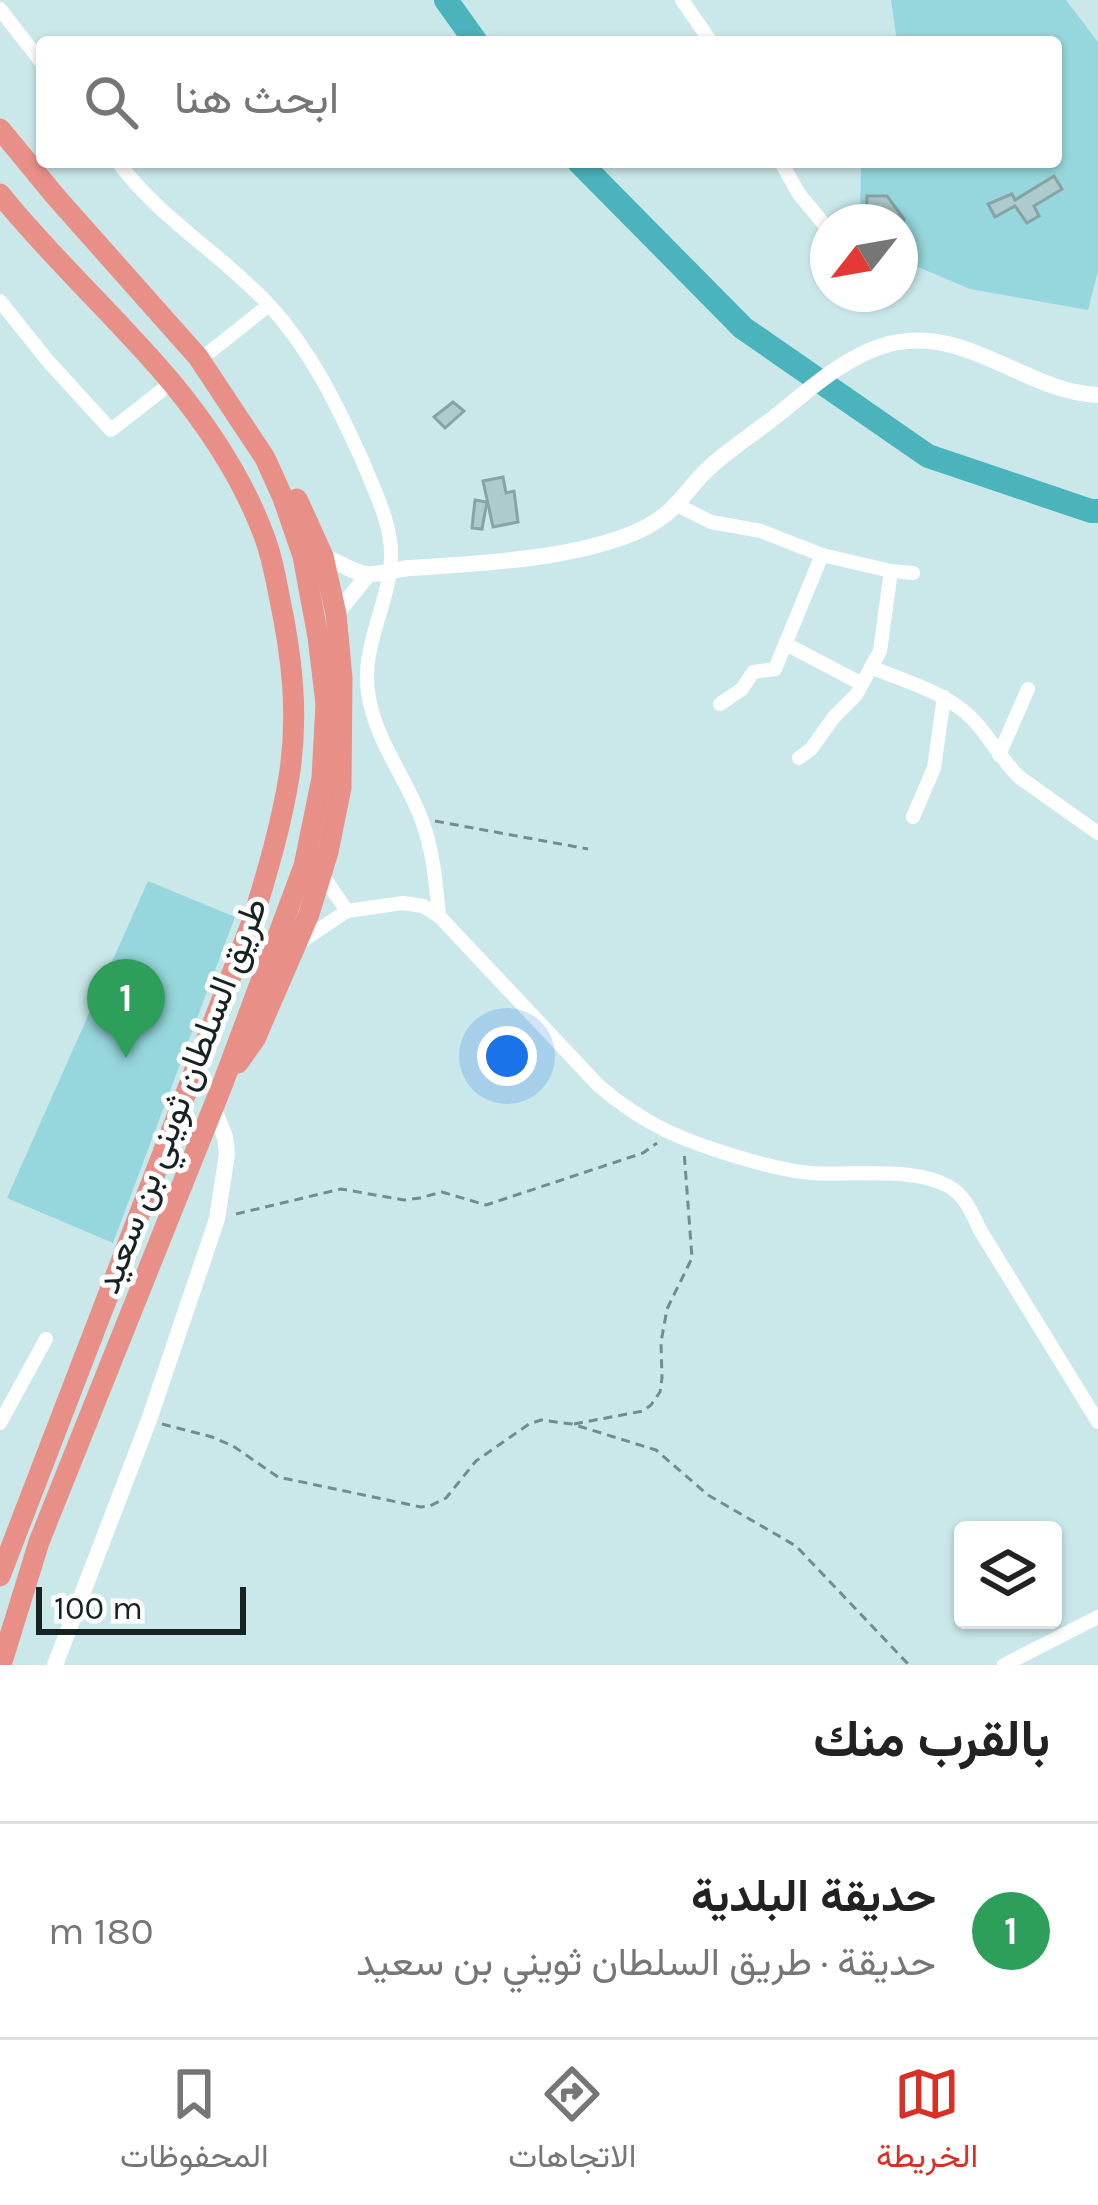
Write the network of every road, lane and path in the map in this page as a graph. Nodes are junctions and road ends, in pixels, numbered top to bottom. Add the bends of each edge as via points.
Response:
1 (682, 0) edge
2 (0, 8) edge
3 (707, 36) edge
4 (36, 55) edge
5 (0, 129) edge
6 (123, 168) edge
7 (784, 168) edge
8 (0, 194) edge
9 (810, 207) edge
10 (0, 301) edge
11 (269, 305) junction
12 (205, 354) junction
13 (161, 391) dead end
14 (1098, 395) edge
15 (675, 504) junction
16 (823, 555) junction
17 (323, 556) junction
18 (391, 570) junction
19 (891, 571) junction
20 (914, 573) dead end
21 (368, 575) junction
22 (336, 614) junction
23 (786, 644) junction
24 (871, 667) junction
25 (862, 684) junction
26 (1028, 689) dead end
27 (944, 697) junction
28 (720, 704) dead end
29 (999, 754) junction
30 (799, 758) dead end
31 (913, 817) dead end
32 (422, 819) junction
33 (1098, 833) edge
34 (588, 849) dead end
35 (321, 873) junction
36 (347, 910) junction
37 (439, 916) junction
38 (298, 944) junction
39 (223, 1083) junction
40 (213, 1107) junction
41 (666, 1133) junction
42 (683, 1140) junction
43 (217, 1219) junction
44 (46, 1339) dead end
45 (149, 1420) junction
46 (1098, 1422) edge
47 (0, 1423) edge
48 (572, 1424) junction
49 (0, 1576) edge
50 (1098, 1617) edge
51 (1, 1665) edge
52 (56, 1665) edge
53 (909, 1665) edge
54 (1004, 1665) edge

1 - 3 street
2 - 4 street
5 - 12 highway, طريق السلطان ثويني بن سعيد
6 - 11 street
7 - 9 street
8 - 49 highway, طريق السلطان ثويني بن سعيد via 170,380 214,441 266,539 295,695 289,776 253,920
10 - 13 street via 111,430
11 - 12 street
11 - 18 street via 335,401 386,522
12 - 17 highway via 274,450
12 - 39 highway, طريق السلطان ثويني بن سعيد via 289,514 313,600 326,704 304,866
14 - 15 street via 1058,388 933,339 886,345 844,363
15 - 16 street
15 - 18 street via 639,531 596,546
16 - 19 street
16 - 23 street
17 - 21 street
17 - 22 highway
18 - 21 street
18 - 32 street via 367,690
19 - 20 street
19 - 24 street
21 - 22 street
22 - 35 highway via 344,742
23 - 25 street
23 - 28 street via 775,669 753,672
24 - 25 street
24 - 27 street
25 - 30 street
26 - 29 street
27 - 29 street
27 - 31 street via 934,768
29 - 33 street
32 - 34 path
32 - 37 street
35 - 36 street
35 - 38 highway
36 - 37 street via 403,903
36 - 38 street
37 - 41 street via 599,1086
38 - 39 highway via 255,1039
39 - 40 highway, طريق السلطان ثويني بن سعيد
40 - 43 street via 227,1154
40 - 51 highway, طريق السلطان ثويني بن سعيد via 39,1542
41 - 42 street
41 - 43 path via 652,1149 486,1205 442,1192 404,1200 341,1189
42 - 46 street via 766,1166 947,1185 968,1205
42 - 48 path via 692,1258 668,1309 660,1392 632,1415
43 - 45 street
44 - 47 street
45 - 48 path via 233,1446 278,1478 421,1507 446,1498 476,1461 529,1424
45 - 52 street
48 - 53 path via 656,1450 708,1495 796,1546
50 - 54 street

